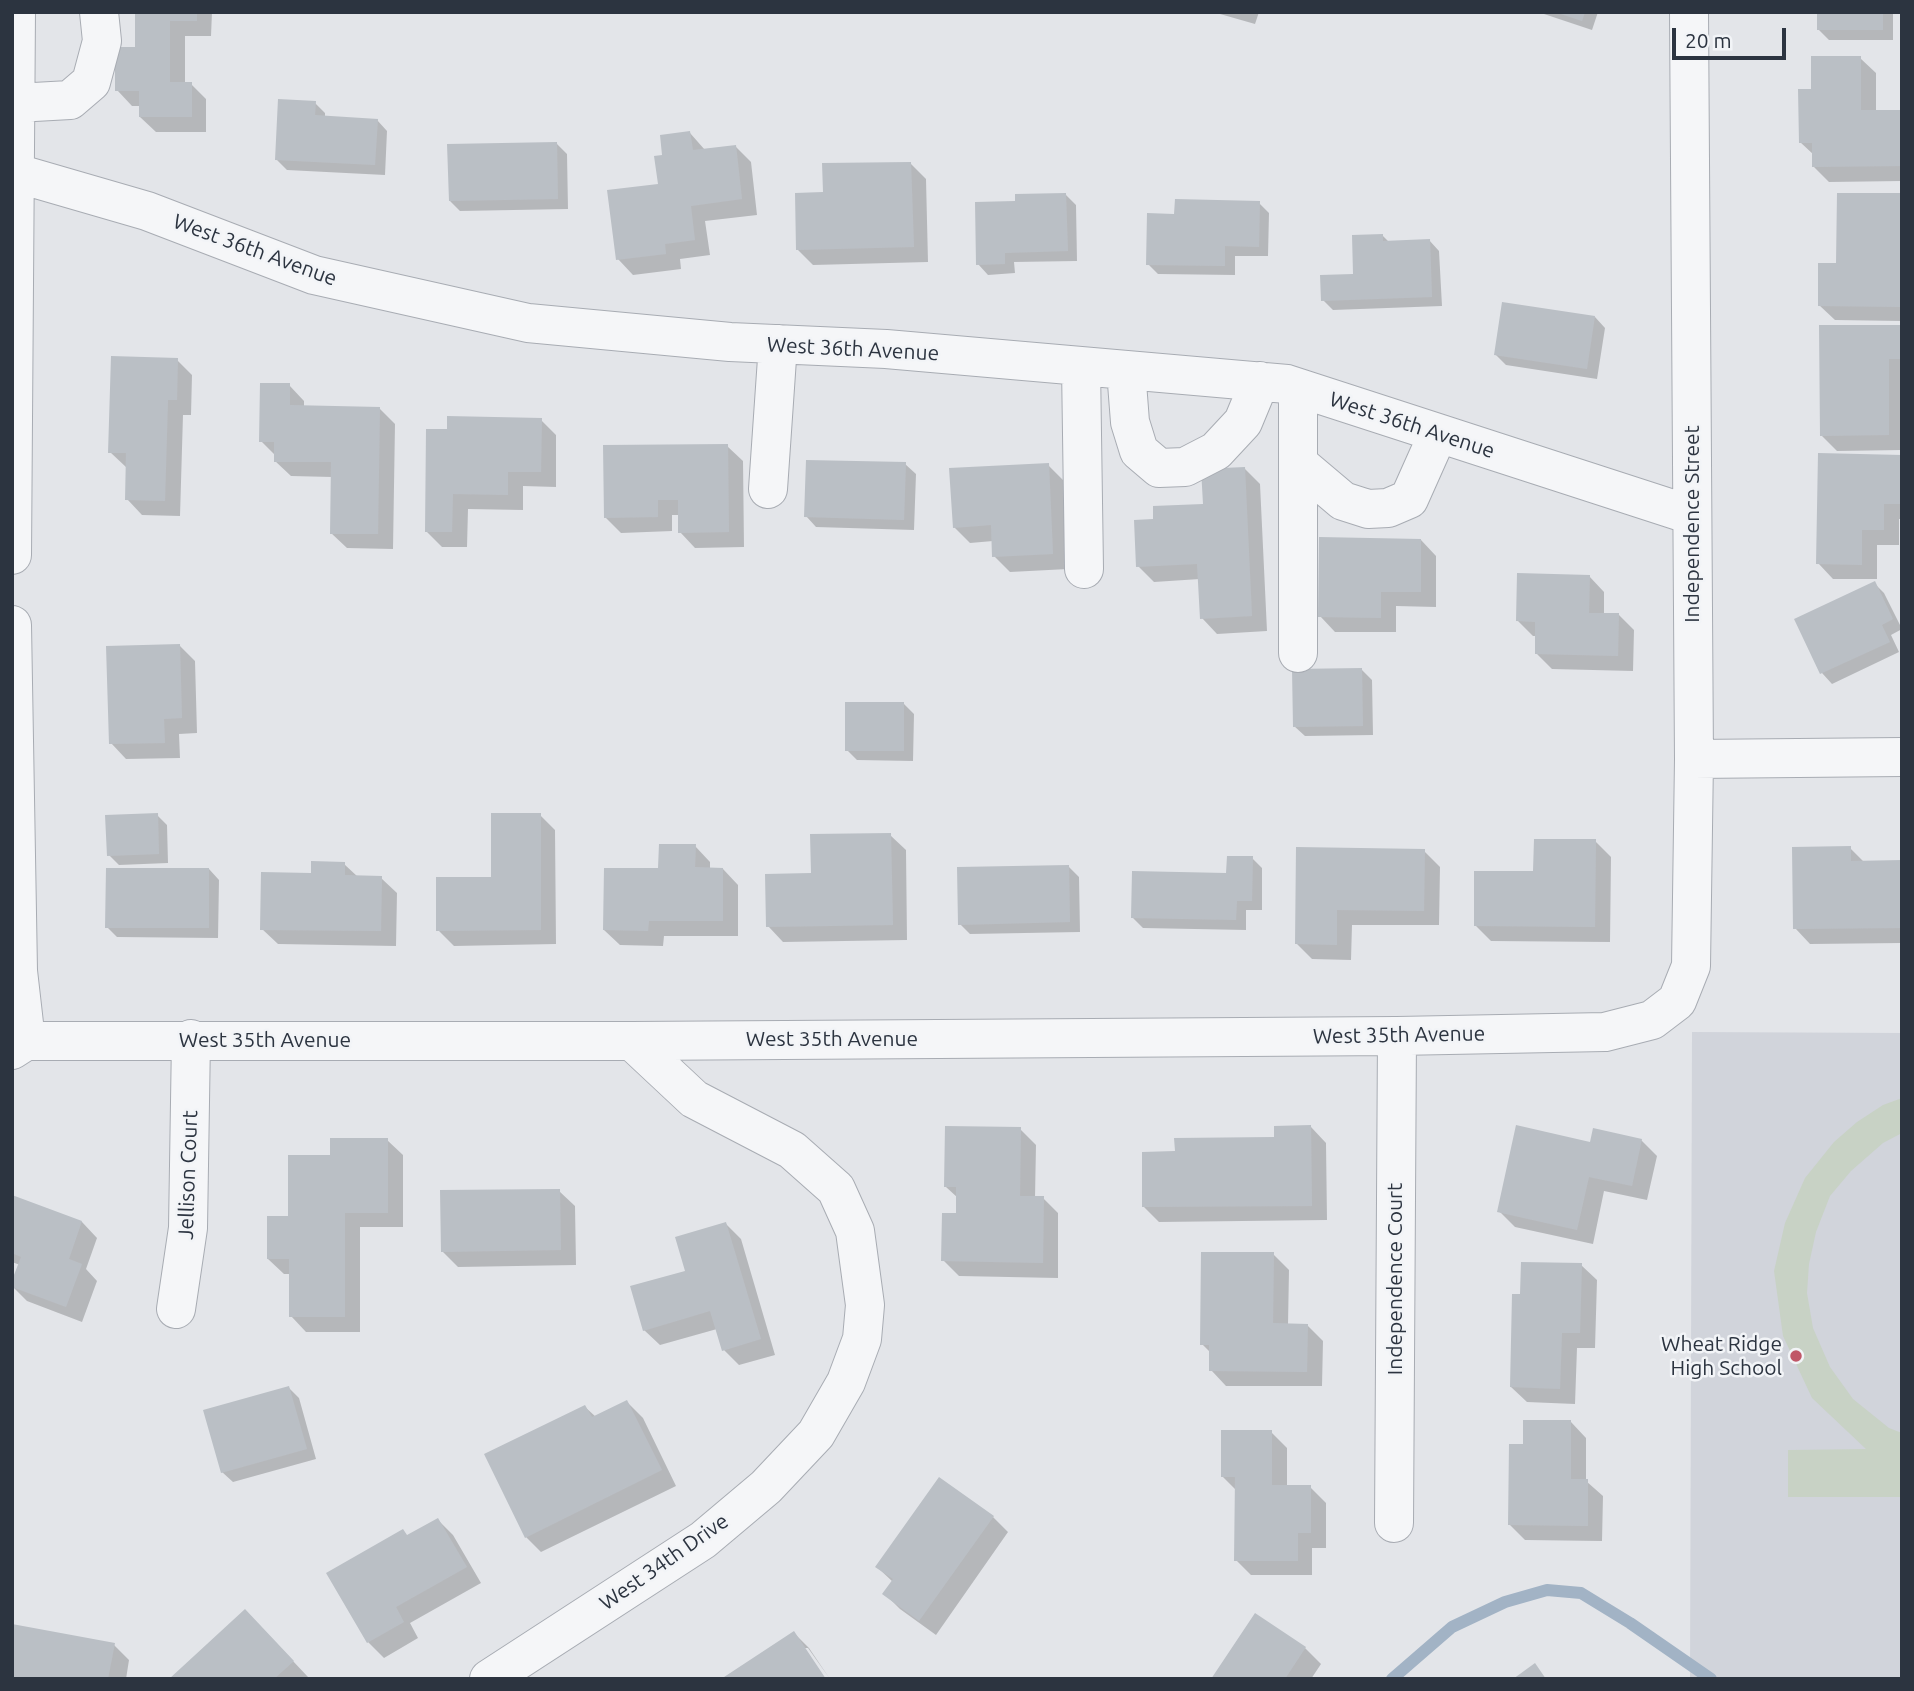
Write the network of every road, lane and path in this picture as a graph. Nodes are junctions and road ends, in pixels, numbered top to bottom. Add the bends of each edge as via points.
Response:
1 (16, 12) edge
2 (99, 12) edge
3 (1689, 12) edge
4 (16, 103) junction
5 (16, 173) junction
6 (778, 344) junction
7 (1081, 366) junction
8 (1126, 370) junction
9 (1259, 381) junction
10 (1298, 388) junction
11 (1438, 434) junction
12 (1298, 463) junction
13 (768, 489) dead end
14 (1691, 515) junction
15 (12, 555) edge
16 (1084, 569) dead end
17 (12, 625) edge
18 (1298, 653) dead end
19 (1902, 757) edge
20 (1694, 759) junction
21 (1652, 1020) joint
22 (1397, 1036) junction
23 (191, 1040) junction
24 (632, 1041) junction
25 (19, 1045) edge
26 (176, 1309) dead end
27 (1394, 1523) dead end
28 (489, 1679) edge

1 - 4 street
2 - 4 street via 103,41 91,82 70,100
3 - 14 street, Independence Street
4 - 5 street
5 - 6 street, West 36th Avenue via 147,212 314,275 528,323
5 - 15 street
6 - 7 street, West 36th Avenue
6 - 13 street
7 - 8 street, West 36th Avenue
7 - 16 street
8 - 9 street, West 36th Avenue
8 - 9 street via 1130,422 1139,451 1159,468 1185,467 1216,451 1244,422
9 - 10 street, West 36th Avenue
10 - 11 street, West 36th Avenue
10 - 12 street
11 - 12 street via 1409,499 1388,508 1368,509 1343,501
11 - 14 street, West 36th Avenue
12 - 18 street
14 - 20 street, Independence Street
17 - 25 street
19 - 20 street
20 - 21 street, Independence Street via 1691,966 1677,1001
21 - 22 street, West 35th Avenue via 1605,1032
22 - 24 street, West 35th Avenue
22 - 27 street, Independence Court
23 - 24 street, West 35th Avenue
23 - 25 street, West 35th Avenue
23 - 26 street, Jellison Court via 188,1228
24 - 28 street, West 34th Drive via 694,1099 792,1150 836,1189 855,1231 865,1305 862,1339 846,1382 816,1434 766,1487 704,1540

